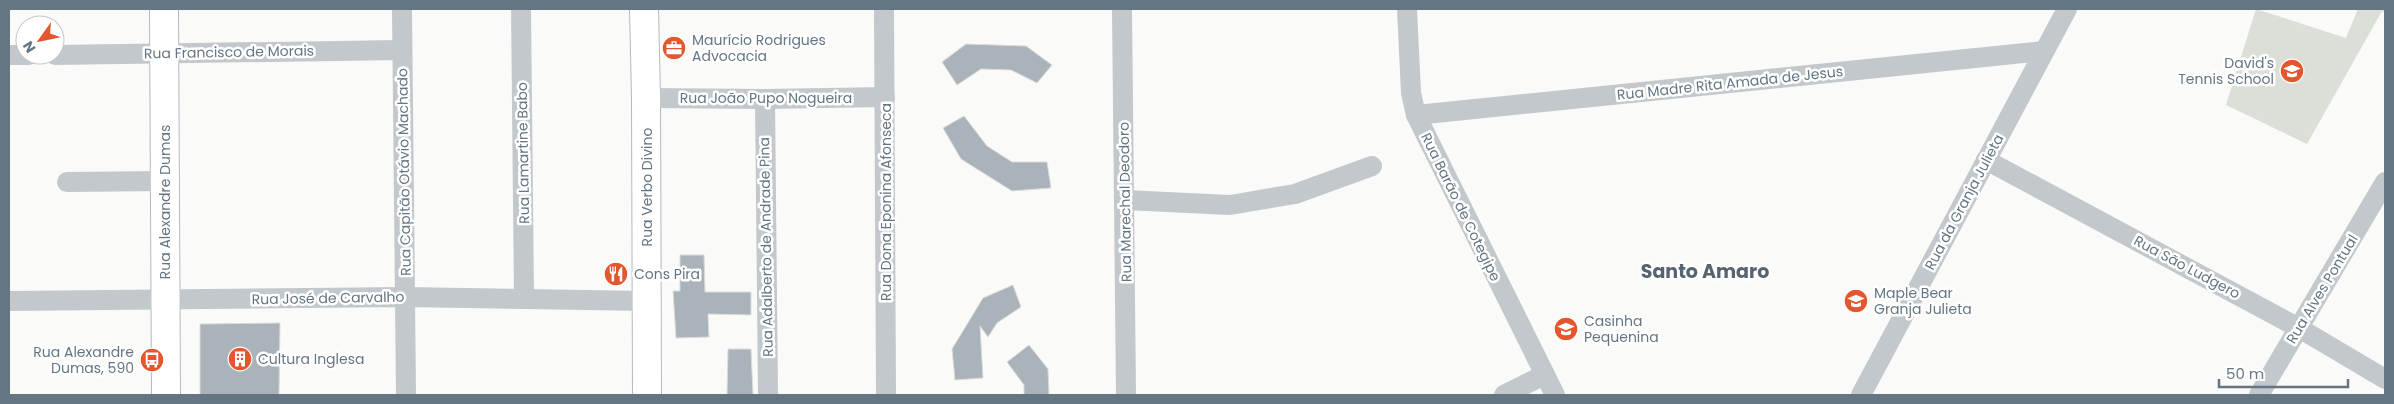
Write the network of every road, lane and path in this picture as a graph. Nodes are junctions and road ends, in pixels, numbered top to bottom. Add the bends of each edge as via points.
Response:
1 (164, 9) edge
2 (402, 9) edge
3 (521, 9) edge
4 (644, 9) edge
5 (884, 9) edge
6 (1122, 9) edge
7 (1408, 9) edge
8 (2067, 9) edge
9 (402, 50) junction
10 (2044, 51) junction
11 (164, 53) junction
12 (65, 55) edge
13 (885, 97) junction
14 (646, 98) junction
15 (764, 100) junction
16 (1416, 115) junction
17 (1986, 160) junction
18 (1372, 166) dead end
19 (165, 180) junction
20 (67, 182) dead end
21 (2385, 182) edge
22 (1125, 200) junction
23 (405, 297) junction
24 (524, 297) junction
25 (9, 301) edge
26 (165, 301) junction
27 (647, 301) junction
28 (2299, 328) junction
29 (1544, 375) junction
30 (2385, 379) edge
31 (166, 395) edge
32 (406, 395) edge
33 (647, 395) edge
34 (768, 395) edge
35 (886, 395) edge
36 (1126, 395) edge
37 (1504, 395) edge
38 (1554, 395) edge
39 (1861, 395) edge
40 (2259, 395) edge

1 - 11 street, Rua Alexandre Dumas
2 - 9 street, Rua Capitão Otávio Machado
3 - 24 street, Rua Lamartine Babo
4 - 14 street, Rua Verbo Divino
5 - 13 street, Rua Dona Eponina Afonseca
6 - 22 street, Rua Marechal Deodoro
7 - 16 street, Rua Barão de Cotegipe via 1411,93
8 - 10 street, Rua da Granja Julieta
9 - 11 street, Rua Francisco de Morais
9 - 23 street, Rua Capitão Otávio Machado
10 - 16 street, Rua Madre Rita Amada de Jesus
10 - 17 street, Rua da Granja Julieta
11 - 12 street, Rua Francisco de Morais
11 - 19 street, Rua Alexandre Dumas
13 - 15 street, Rua João Pupo Nogueira
13 - 35 street, Rua Dona Eponina Afonseca
14 - 15 street, Rua João Pupo Nogueira
14 - 27 street, Rua Verbo Divino
15 - 34 street, Rua Adalberto de Andrade Pina
16 - 29 street, Rua Barão de Cotegipe
17 - 28 street, Rua São Ludgero
17 - 39 street, Rua da Granja Julieta
18 - 22 street via 1295,194 1230,205
19 - 20 street
19 - 26 street, Rua Alexandre Dumas
21 - 28 street, Rua Alves Pontual
22 - 36 street, Rua Marechal Deodoro
23 - 24 street, Rua José de Carvalho
23 - 26 street, Rua José de Carvalho
23 - 32 street, Rua Capitão Otávio Machado
24 - 27 street, Rua José de Carvalho
25 - 26 street, Rua José de Carvalho
26 - 31 street, Rua Alexandre Dumas
27 - 33 street, Rua Verbo Divino
28 - 30 street, Rua São Ludgero
28 - 40 street, Rua Alves Pontual
29 - 37 street
29 - 38 street, Rua Barão de Cotegipe

